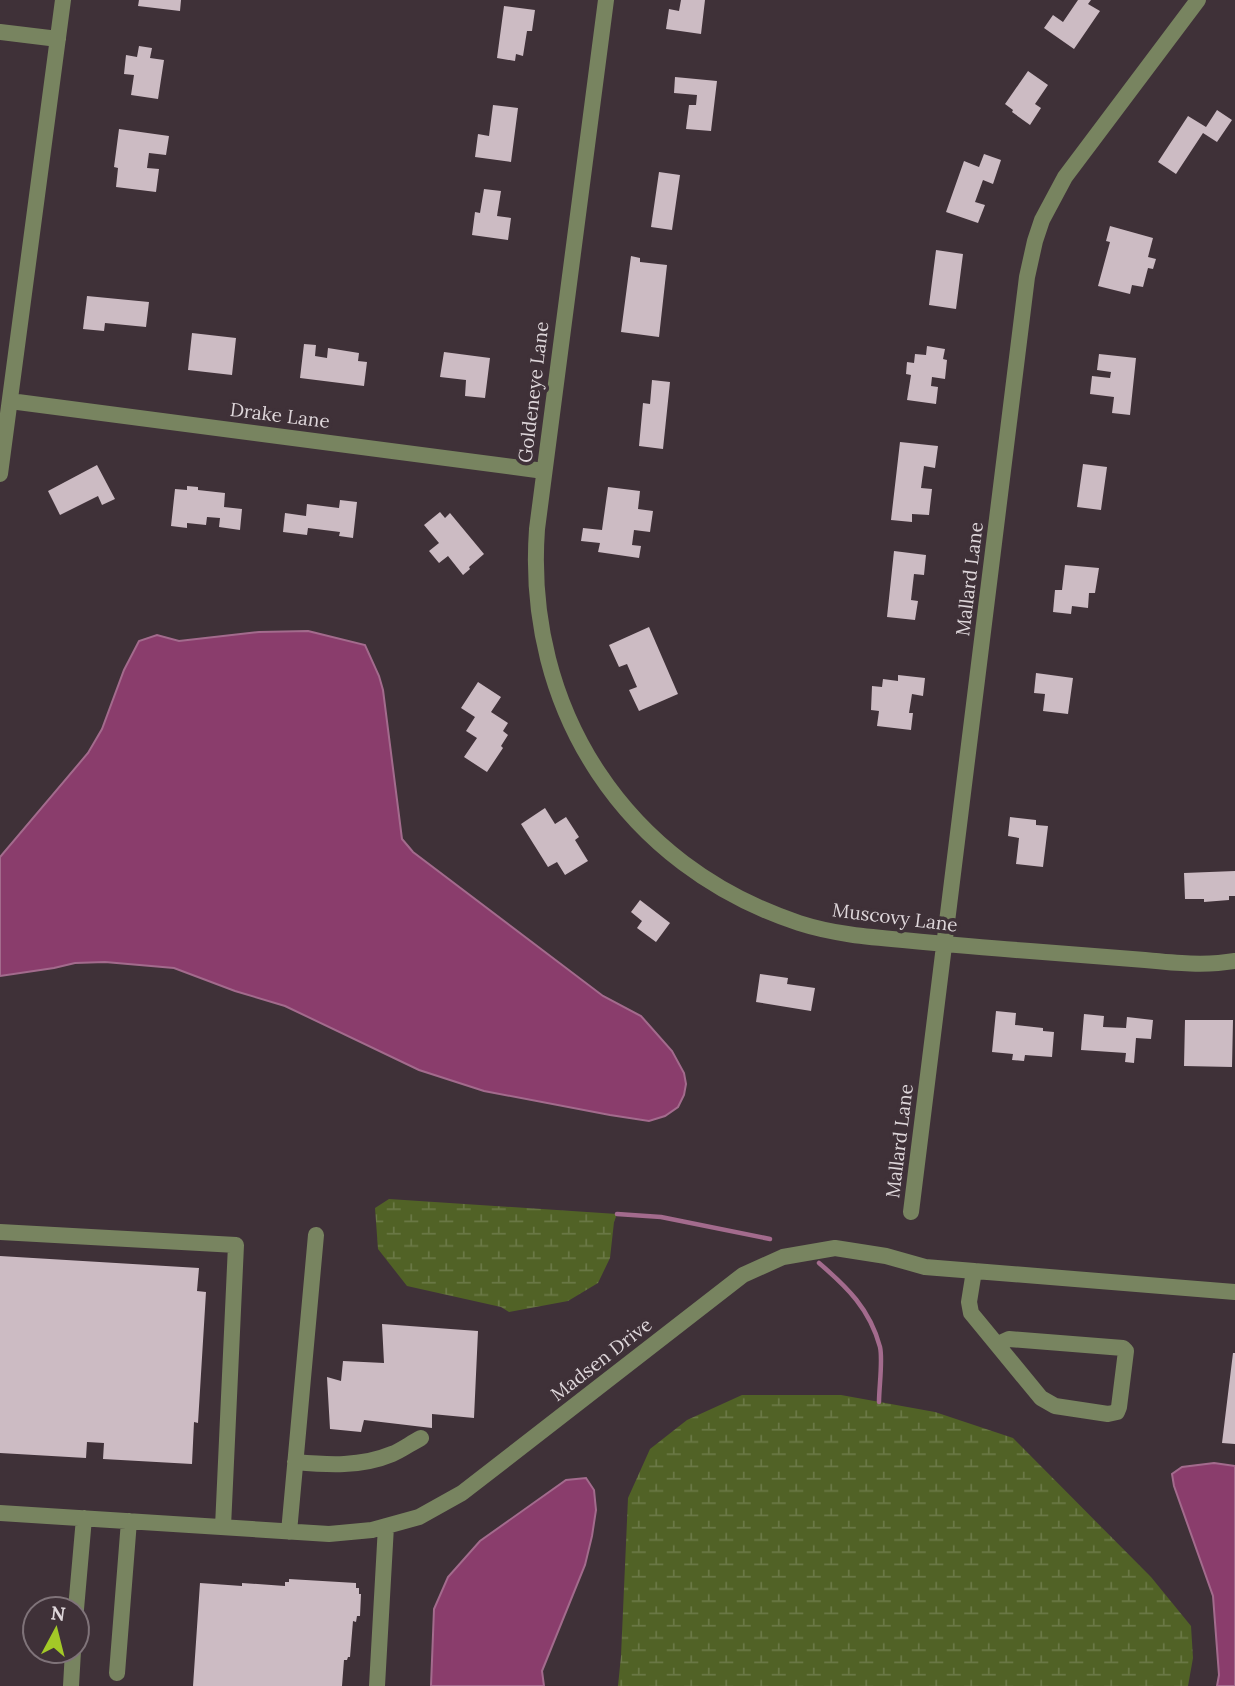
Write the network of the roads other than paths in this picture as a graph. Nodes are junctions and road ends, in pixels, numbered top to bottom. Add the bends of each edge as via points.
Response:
1 (63, 0) edge
2 (606, 0) edge
3 (1198, 0) edge
4 (0, 32) edge
5 (58, 39) junction
6 (10, 401) junction
7 (544, 471) junction
8 (0, 474) edge
9 (601, 779) joint
10 (945, 944) junction
11 (1235, 961) edge
12 (911, 1212) dead end
13 (0, 1232) edge
14 (316, 1235) dead end
15 (974, 1271) junction
16 (1235, 1292) edge
17 (998, 1345) junction
18 (421, 1438) dead end
19 (295, 1462) junction
20 (0, 1513) edge
21 (84, 1518) junction
22 (129, 1521) junction
23 (386, 1526) junction
24 (223, 1527) junction
25 (289, 1532) junction
26 (77, 1595) edge
27 (72, 1665) edge
28 (117, 1673) dead end
29 (71, 1686) edge
30 (377, 1686) edge

1 - 5 street
2 - 7 street, Goldeneye Lane
3 - 10 street, Mallard Lane via 1065,177 1035,241
4 - 5 street
5 - 6 street
6 - 7 street, Drake Lane
6 - 8 street
7 - 9 street, Goldeneye Lane via 536,544 541,631 567,716
9 - 10 street, Muscovy Lane via 636,821 677,859 754,906 800,924 854,936
10 - 11 street, Muscovy Lane via 1186,963
10 - 12 street, Mallard Lane
13 - 24 street via 236,1245
14 - 19 street
15 - 16 street, Madsen Drive
15 - 17 street via 971,1313
15 - 23 street, Madsen Drive via 925,1267 835,1248 783,1257 743,1275 462,1493 419,1517
17 - 17 street via 1009,1339 1123,1348 1117,1412 1046,1402
18 - 19 street via 362,1463
19 - 25 street
20 - 21 street, Madsen Drive
21 - 22 street, Madsen Drive
21 - 26 street
22 - 24 street, Madsen Drive
22 - 28 street
23 - 25 street, Madsen Drive via 329,1534
23 - 30 street
24 - 25 street, Madsen Drive
27 - 29 street

